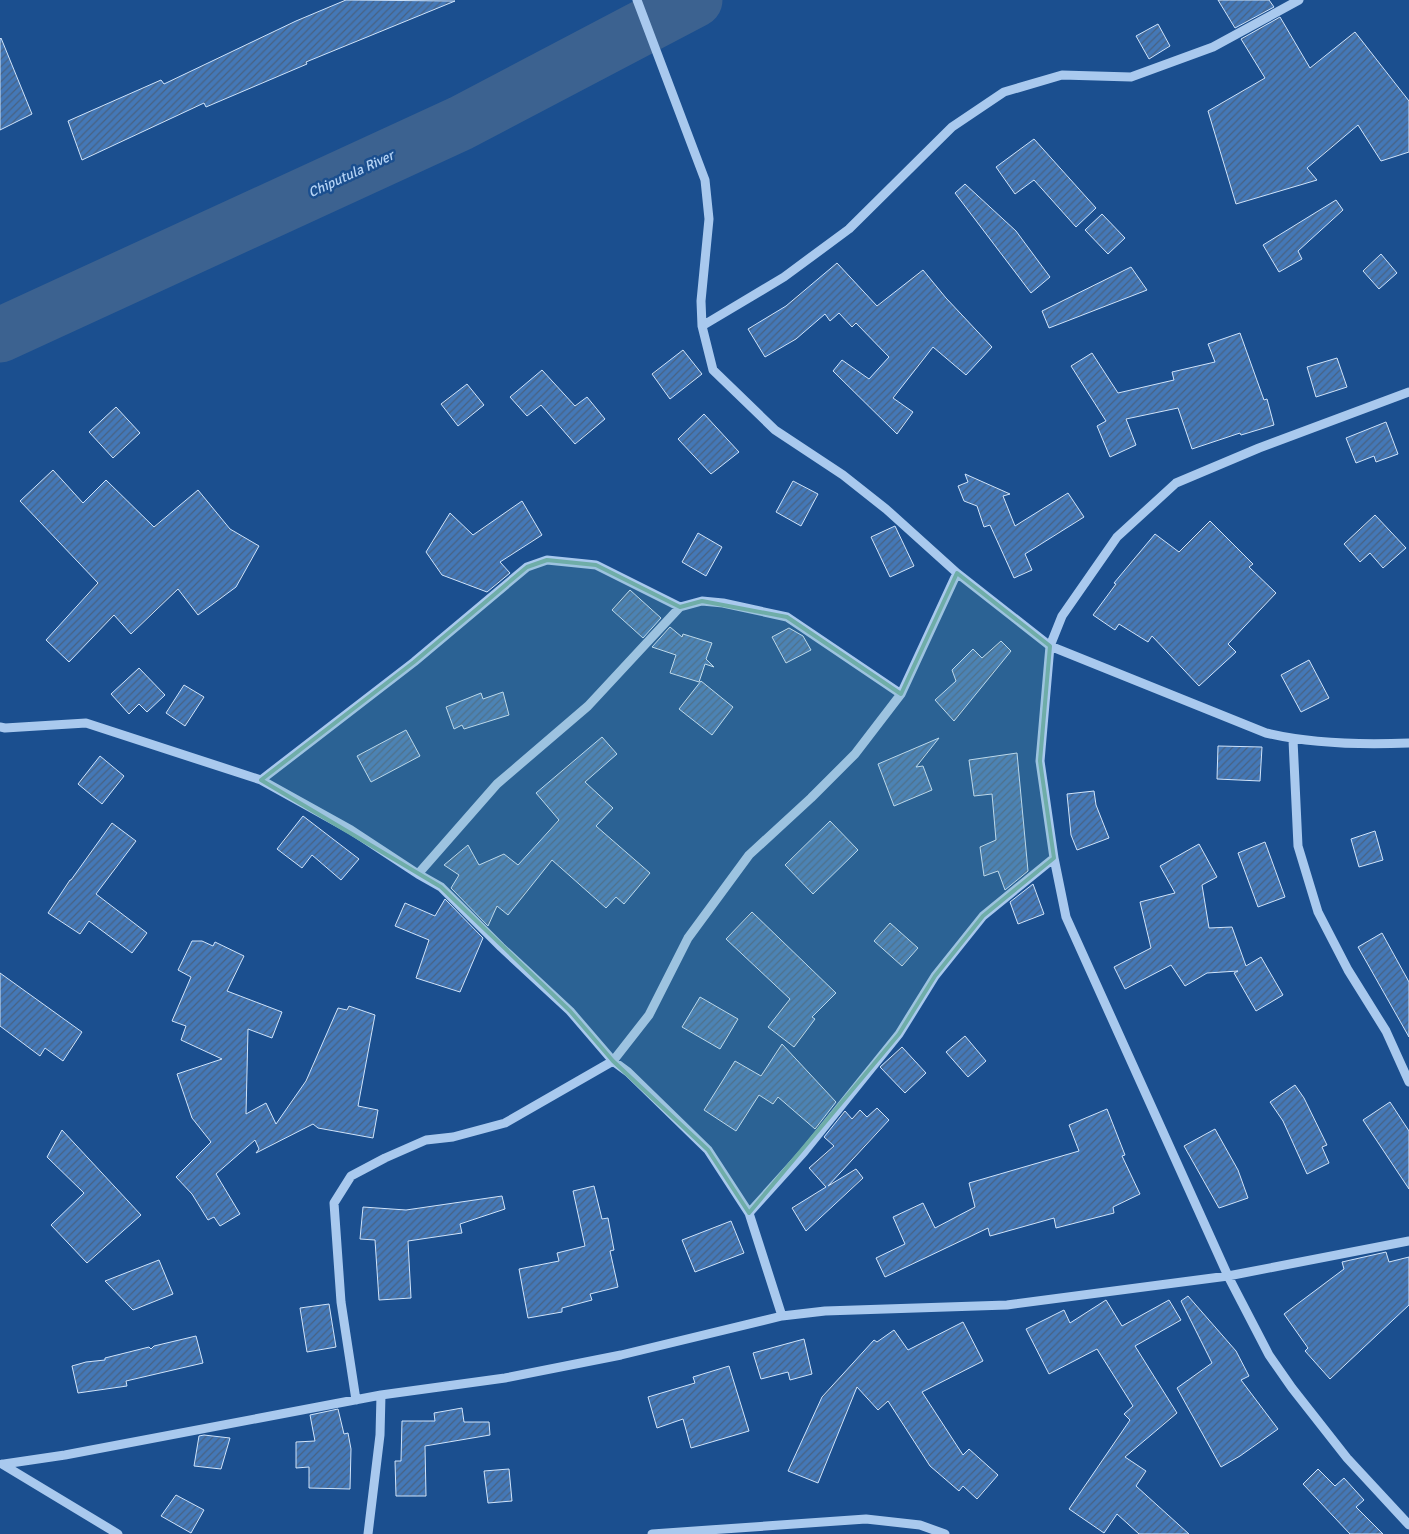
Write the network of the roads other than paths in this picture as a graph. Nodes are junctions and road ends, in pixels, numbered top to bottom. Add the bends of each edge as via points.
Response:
1 (1299, 0) edge
2 (638, 4) edge
3 (702, 326) junction
4 (1409, 392) edge
5 (957, 573) junction
6 (680, 607) junction
7 (1050, 646) junction
8 (901, 694) junction
9 (0, 727) edge
10 (1293, 740) junction
11 (1409, 743) edge
12 (261, 780) junction
13 (1054, 858) junction
14 (418, 874) junction
15 (613, 1061) junction
16 (1409, 1082) edge
17 (749, 1213) junction
18 (1409, 1241) edge
19 (1228, 1276) junction
20 (782, 1316) junction
21 (381, 1395) junction
22 (356, 1400) junction
23 (2, 1463) edge
24 (1409, 1525) edge
25 (116, 1534) edge
26 (368, 1534) edge
27 (652, 1534) edge
28 (945, 1534) edge

1 - 3 street via 1213,46 1131,77 1062,75 1004,92 952,127 849,229 784,277
2 - 3 street via 705,180 709,219 701,301
3 - 5 street via 713,370 720,377 776,430 844,475
4 - 7 street via 1176,483 1117,537 1062,616
5 - 7 street
5 - 8 street
6 - 8 street via 702,601 787,617
6 - 12 street via 596,565 547,560 527,567 414,662
6 - 14 street via 588,706 497,784
7 - 10 street via 1266,733
7 - 13 street via 1040,761
8 - 15 street via 855,754 749,854 688,938 649,1015
9 - 12 street via 86,723
10 - 11 street
10 - 16 street via 1298,846 1318,912 1348,970 1386,1031
12 - 14 street via 351,830
13 - 17 street via 983,916 935,976 899,1034 804,1152
13 - 19 street via 1066,917
14 - 15 street via 441,887 570,1011
15 - 17 street via 708,1150
15 - 22 street via 505,1123 454,1137 426,1140 351,1176 334,1203 341,1302
17 - 20 street
18 - 19 street
19 - 20 street via 1007,1305 825,1311
19 - 24 street via 1269,1355 1292,1388 1347,1458
20 - 21 street via 621,1355 505,1378
21 - 22 street
21 - 26 street via 380,1435
22 - 23 street via 65,1455
23 - 25 street
27 - 28 street via 866,1519 920,1525

